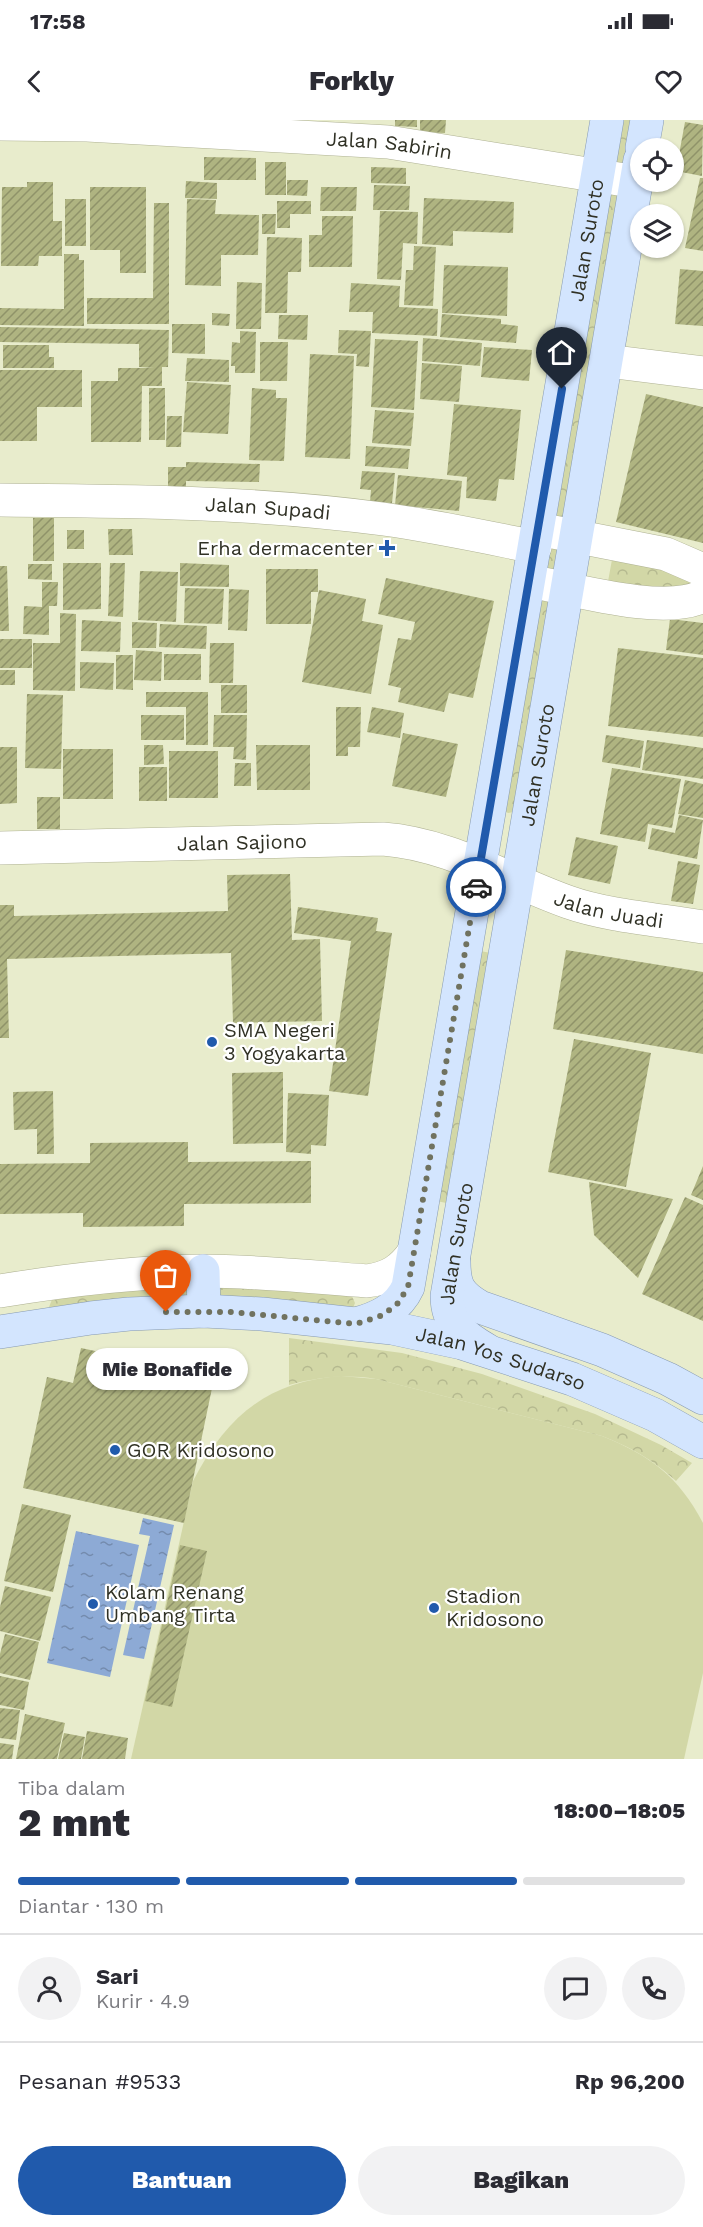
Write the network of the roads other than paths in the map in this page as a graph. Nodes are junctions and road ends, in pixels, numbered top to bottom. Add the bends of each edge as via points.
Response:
1 (607, 120) edge
2 (647, 120) edge
3 (0, 124) edge
4 (644, 138) edge
5 (630, 172) edge
6 (598, 176) junction
7 (636, 192) edge
8 (608, 361) junction
9 (703, 373) edge
10 (0, 500) edge
11 (577, 537) junction
12 (537, 538) junction
13 (703, 570) edge
14 (529, 581) junction
15 (568, 588) junction
16 (703, 596) edge
17 (0, 848) edge
18 (480, 865) junction
19 (519, 881) junction
20 (703, 927) edge
21 (414, 1252) junction
22 (454, 1258) junction
23 (203, 1271) junction
24 (0, 1291) edge
25 (204, 1311) junction
26 (356, 1324) junction
27 (0, 1332) edge
28 (487, 1350) junction
29 (703, 1398) edge
30 (703, 1442) edge

1 - 6 main road, Jalan Suroto
2 - 4 main road
3 - 6 street, Jalan Sabirin via 388,141
5 - 6 street, Jalan Sabirin
6 - 12 main road, Jalan Suroto
7 - 8 main road, Jalan Suroto
8 - 9 street
8 - 11 main road, Jalan Suroto
10 - 12 street, Jalan Supadi via 242,506
11 - 12 street, Jalan Supadi
11 - 13 street, Jalan Supadi via 666,554
11 - 15 main road, Jalan Suroto
12 - 14 main road, Jalan Suroto
14 - 15 street
14 - 18 main road, Jalan Suroto
15 - 16 street via 652,604 683,603
15 - 19 main road, Jalan Suroto
17 - 18 street, Jalan Sajiono via 383,839 429,846
18 - 19 street, Jalan Sajiono
18 - 21 main road, Jalan Suroto
19 - 20 street, Jalan Juadi via 592,909
19 - 22 main road, Jalan Suroto
21 - 23 street via 396,1272 367,1281
21 - 26 main road, Jalan Suroto via 408,1287 398,1303 383,1315
22 - 28 main road, Jalan Suroto via 448,1312 465,1336
22 - 29 main road, Jalan Yos Sudarso via 455,1284 480,1307 602,1350
23 - 24 street via 77,1280
23 - 25 main road
25 - 26 main road, Jalan Yos Sudarso
25 - 27 main road, Jalan Yos Sudarso via 119,1315
26 - 28 main road, Jalan Yos Sudarso via 418,1333
28 - 30 main road, Jalan Yos Sudarso via 615,1396

